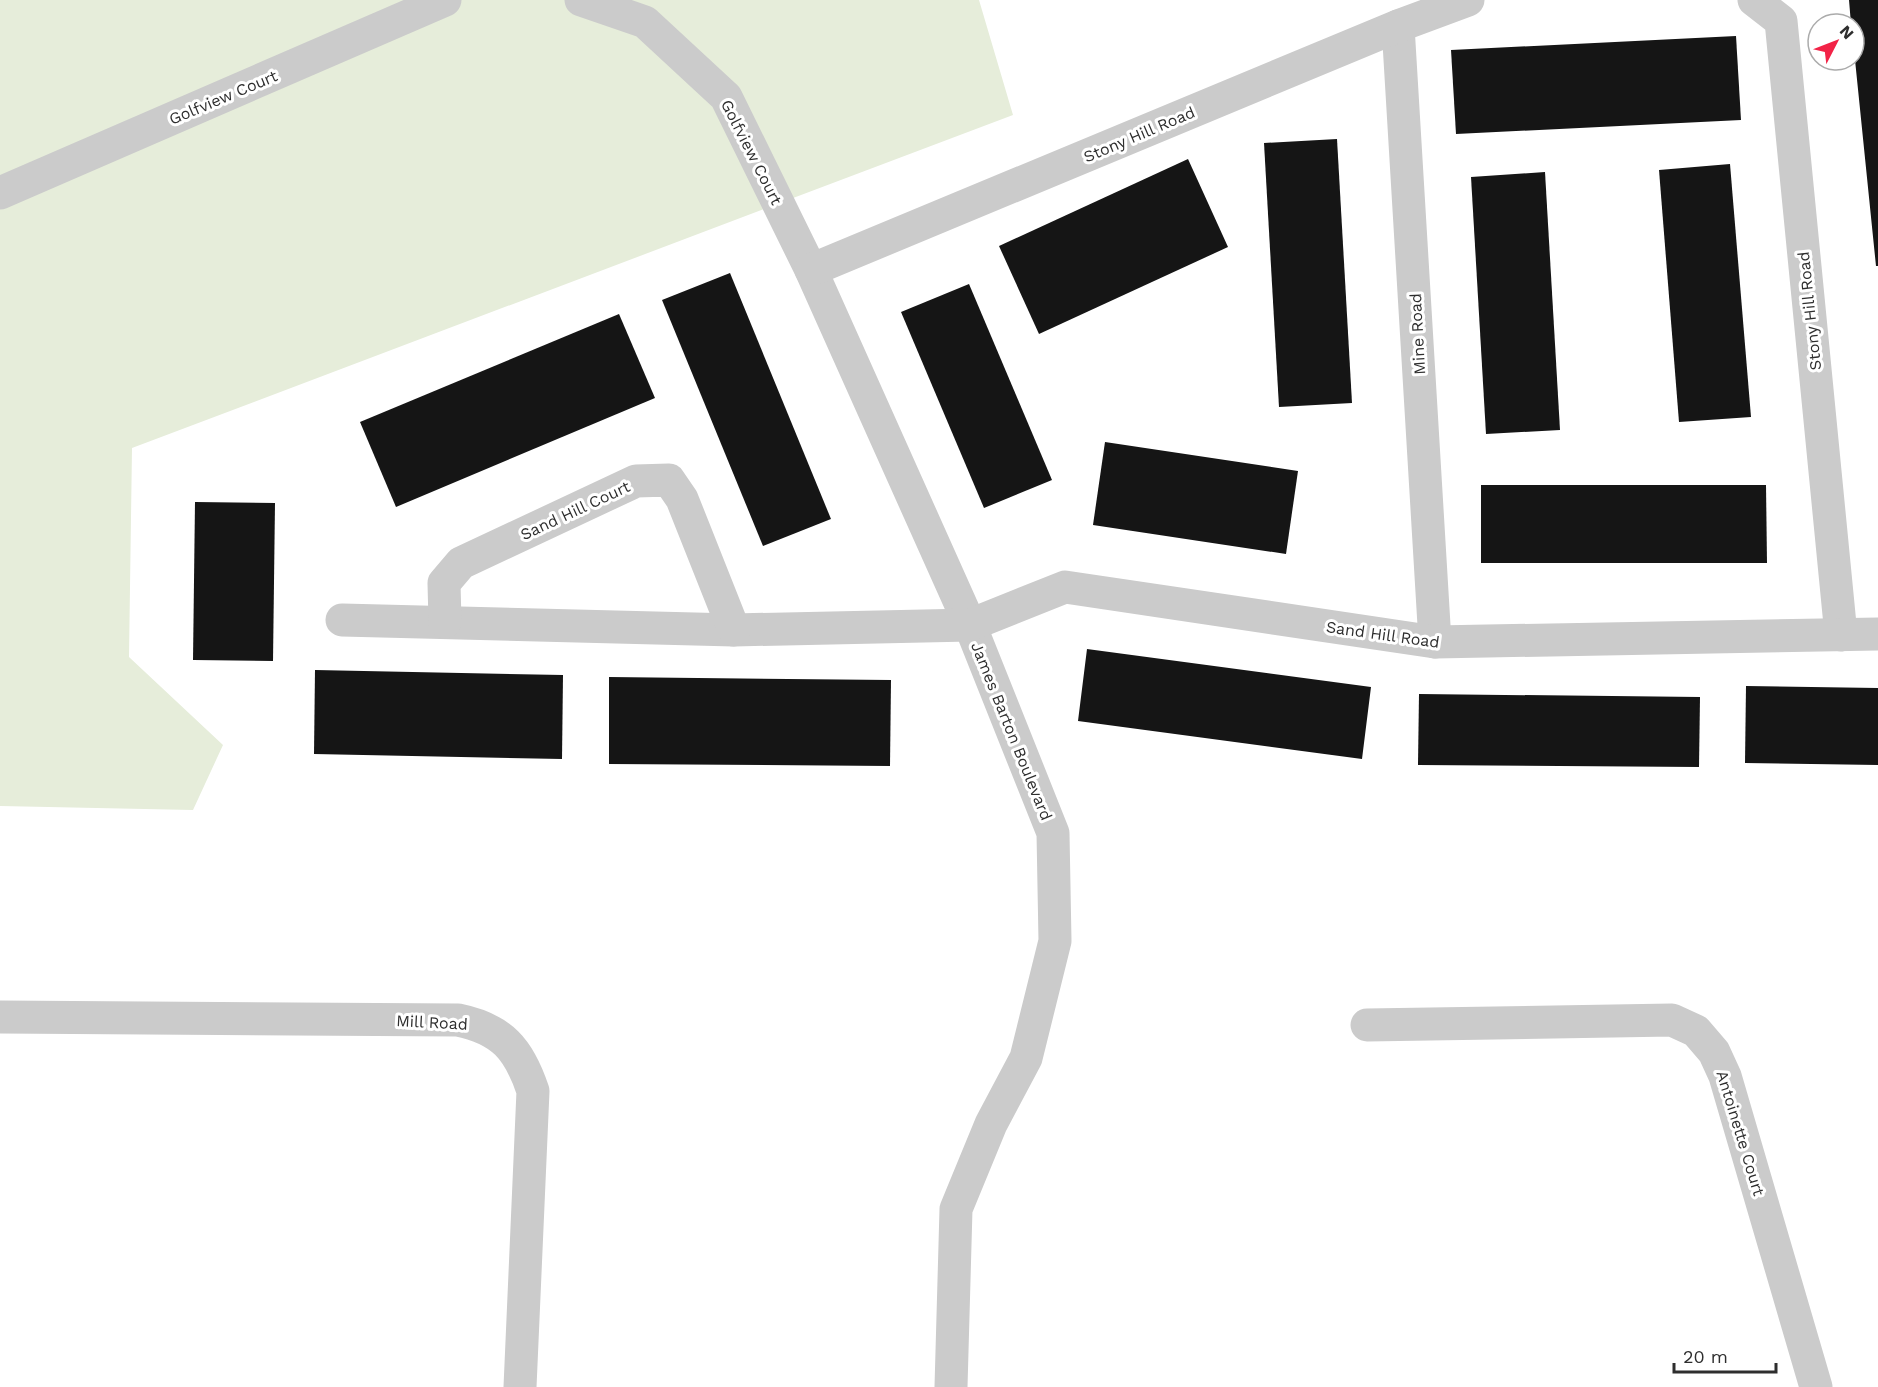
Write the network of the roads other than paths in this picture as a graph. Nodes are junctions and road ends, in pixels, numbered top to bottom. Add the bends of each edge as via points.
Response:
1 (445, 0) edge
2 (581, 0) edge
3 (1468, 0) edge
4 (1754, 0) edge
5 (1398, 26) junction
6 (0, 194) edge
7 (811, 270) junction
8 (342, 620) dead end
9 (445, 622) junction
10 (970, 625) junction
11 (734, 630) junction
12 (1878, 634) edge
13 (1841, 635) junction
14 (1435, 642) junction
15 (0, 1017) edge
16 (1367, 1025) dead end
17 (520, 1387) edge
18 (951, 1387) edge
19 (1816, 1387) edge

1 - 6 street, Golfview Court
2 - 7 street, Golfview Court via 645,22 726,97
3 - 5 street, Stony Hill Road
4 - 13 street, Stony Hill Road via 1781,21
5 - 7 street, Stony Hill Road
5 - 14 street, Mine Road
7 - 10 street, James Barton Boulevard
8 - 9 street
9 - 11 street
9 - 11 street, Sand Hill Court via 444,583 461,563 636,481 660,479 669,480 682,499
10 - 11 street
10 - 14 street, Sand Hill Road via 1065,586
10 - 18 street, James Barton Boulevard via 1053,833 1055,941 1026,1058 991,1124 956,1209
12 - 13 street, Sand Hill Road
13 - 14 street, Sand Hill Road
15 - 17 street, Mill Road via 458,1020 494,1032 512,1048 533,1091
16 - 19 street, Antoinette Court via 1672,1020 1696,1031 1714,1052 1725,1076

